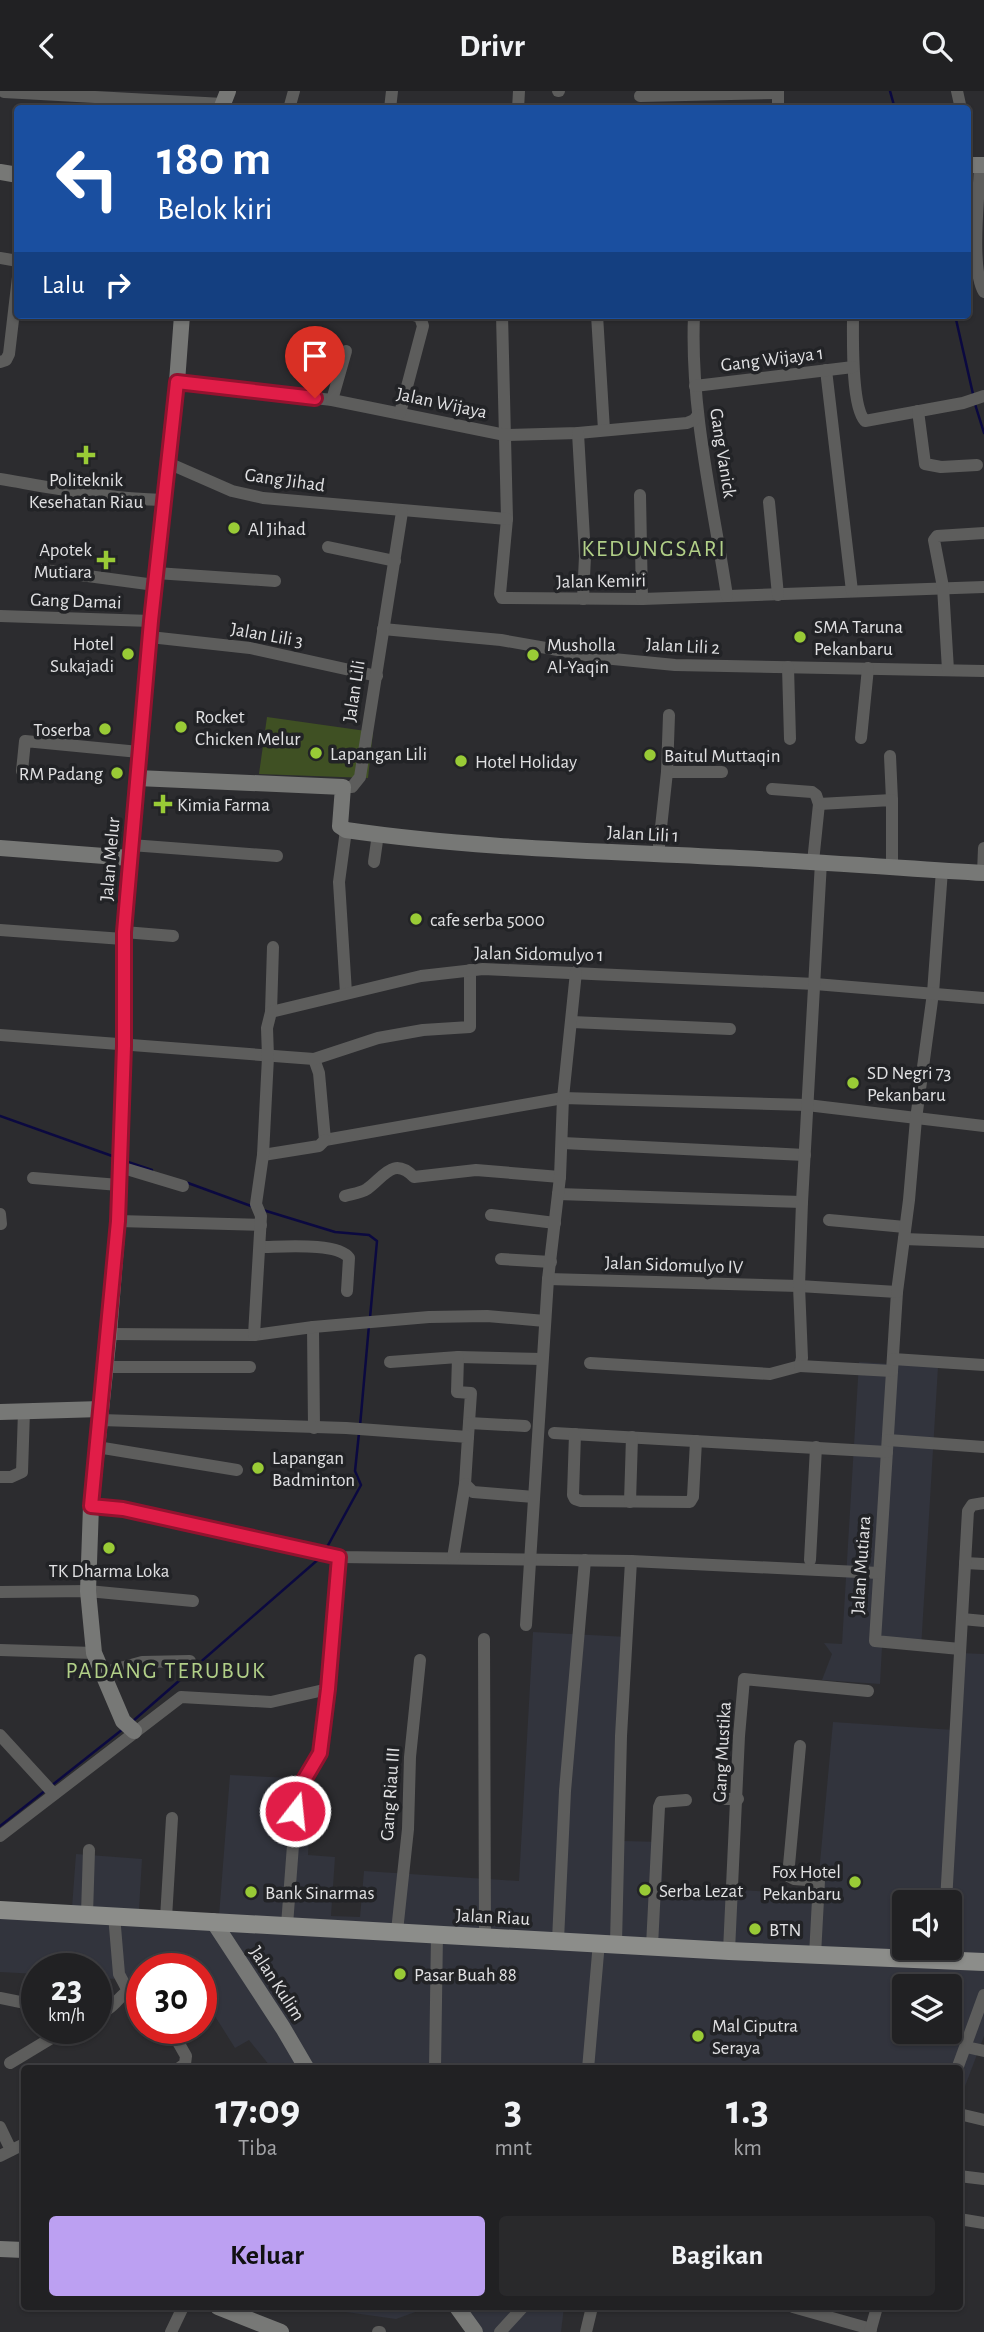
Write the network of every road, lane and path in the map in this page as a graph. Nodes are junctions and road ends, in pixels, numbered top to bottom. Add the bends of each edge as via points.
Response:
1 (4, 91) edge
2 (778, 92) edge
3 (708, 93) edge
4 (640, 98) edge
5 (224, 101) edge
6 (0, 103) edge
7 (977, 165) edge
8 (977, 288) edge
9 (14, 311) edge
10 (182, 319) edge
11 (421, 319) edge
12 (502, 319) edge
13 (597, 319) edge
14 (694, 319) edge
15 (853, 319) edge
16 (346, 351) dead end
17 (0, 362) edge
18 (853, 367) junction
19 (826, 370) junction
20 (177, 382) junction
21 (695, 386) junction
22 (981, 397) edge
23 (332, 400) junction
24 (918, 411) junction
25 (400, 413) junction
26 (698, 415) junction
27 (604, 430) junction
28 (578, 433) junction
29 (505, 435) junction
30 (168, 463) junction
31 (977, 465) dead end
32 (0, 479) edge
33 (640, 495) dead end
34 (164, 500) junction
35 (769, 502) dead end
36 (402, 512) junction
37 (507, 519) junction
38 (984, 533) edge
39 (328, 547) dead end
40 (395, 561) junction
41 (43, 570) dead end
42 (155, 579) junction
43 (275, 581) dead end
44 (943, 587) junction
45 (984, 587) edge
46 (852, 591) junction
47 (778, 595) junction
48 (727, 596) junction
49 (583, 599) junction
50 (642, 599) junction
51 (0, 617) edge
52 (151, 629) junction
53 (383, 629) junction
54 (788, 667) junction
55 (868, 668) junction
56 (948, 670) junction
57 (984, 671) edge
58 (377, 676) junction
59 (669, 715) dead end
60 (861, 738) dead end
61 (790, 739) dead end
62 (139, 752) junction
63 (890, 756) dead end
64 (22, 771) dead end
65 (667, 772) junction
66 (722, 772) dead end
67 (137, 778) junction
68 (343, 787) junction
69 (772, 789) dead end
70 (892, 800) junction
71 (819, 804) junction
72 (346, 830) junction
73 (378, 834) junction
74 (0, 848) edge
75 (984, 848) edge
76 (131, 852) junction
77 (658, 855) junction
78 (277, 856) dead end
79 (374, 862) dead end
80 (817, 862) junction
81 (891, 867) junction
82 (942, 870) junction
83 (983, 873) edge
84 (0, 930) edge
85 (123, 935) junction
86 (173, 936) dead end
87 (273, 947) dead end
88 (470, 970) junction
89 (576, 972) junction
90 (815, 984) junction
91 (346, 993) junction
92 (933, 993) junction
93 (984, 998) edge
94 (271, 1012) junction
95 (572, 1022) junction
96 (730, 1029) dead end
97 (0, 1035) edge
98 (124, 1046) junction
99 (268, 1057) junction
100 (314, 1059) junction
101 (564, 1098) junction
102 (807, 1105) junction
103 (916, 1119) junction
104 (984, 1126) edge
105 (325, 1140) junction
106 (563, 1143) junction
107 (263, 1155) junction
108 (805, 1155) junction
109 (120, 1160) junction
110 (560, 1177) junction
111 (33, 1178) dead end
112 (119, 1185) junction
113 (183, 1186) dead end
114 (558, 1194) junction
115 (345, 1196) dead end
116 (802, 1202) junction
117 (0, 1214) edge
118 (259, 1215) junction
119 (491, 1215) dead end
120 (829, 1220) dead end
121 (118, 1221) junction
122 (555, 1223) junction
123 (1, 1224) edge
124 (904, 1233) junction
125 (984, 1242) edge
126 (260, 1247) junction
127 (501, 1259) dead end
128 (551, 1262) junction
129 (548, 1279) junction
130 (799, 1286) junction
131 (347, 1290) dead end
132 (897, 1292) junction
133 (545, 1321) junction
134 (313, 1327) junction
135 (109, 1334) junction
136 (254, 1335) junction
137 (458, 1357) junction
138 (542, 1359) junction
139 (390, 1361) dead end
140 (590, 1363) dead end
141 (892, 1365) junction
142 (984, 1365) edge
143 (800, 1366) junction
144 (106, 1367) junction
145 (250, 1367) dead end
146 (24, 1411) junction
147 (0, 1412) edge
148 (101, 1415) junction
149 (469, 1423) junction
150 (525, 1426) dead end
151 (314, 1428) junction
152 (554, 1433) dead end
153 (575, 1434) junction
154 (468, 1437) junction
155 (632, 1437) junction
156 (696, 1441) junction
157 (888, 1446) junction
158 (97, 1447) junction
159 (816, 1447) junction
160 (984, 1447) edge
161 (237, 1470) dead end
162 (0, 1477) edge
163 (465, 1485) junction
164 (534, 1497) junction
165 (630, 1502) junction
166 (984, 1503) edge
167 (91, 1506) junction
168 (334, 1556) junction
169 (453, 1558) junction
170 (530, 1559) junction
171 (585, 1560) junction
172 (810, 1560) dead end
173 (631, 1561) junction
174 (965, 1563) junction
175 (984, 1564) edge
176 (879, 1573) junction
177 (88, 1591) junction
178 (0, 1592) edge
179 (193, 1601) dead end
180 (961, 1619) junction
181 (984, 1621) edge
182 (526, 1625) dead end
183 (484, 1639) dead end
184 (960, 1649) junction
185 (0, 1650) edge
186 (94, 1653) junction
187 (420, 1660) dead end
188 (190, 1661) dead end
189 (102, 1673) junction
190 (328, 1689) junction
191 (868, 1691) dead end
192 (129, 1726) junction
193 (0, 1735) edge
194 (800, 1746) dead end
195 (51, 1791) junction
196 (720, 1799) dead end
197 (738, 1799) junction
198 (686, 1800) dead end
199 (172, 1818) dead end
200 (0, 1836) edge
201 (89, 1850) dead end
202 (947, 1890) edge
203 (0, 1910) edge
204 (87, 1914) junction
205 (114, 1915) junction
206 (166, 1918) junction
207 (213, 1921) junction
208 (287, 1925) junction
209 (397, 1931) junction
210 (437, 1934) junction
211 (485, 1936) junction
212 (558, 1940) junction
213 (608, 1942) junction
214 (652, 1946) junction
215 (729, 1951) junction
216 (892, 1954) edge
217 (816, 1955) junction
218 (962, 1958) edge
219 (984, 1962) edge
220 (126, 1987) edge
221 (126, 1993) edge
222 (984, 1995) edge
223 (0, 1998) edge
224 (21, 2002) edge
225 (112, 2006) edge
226 (41, 2044) edge
227 (179, 2044) edge
228 (966, 2047) junction
229 (984, 2050) edge
230 (10, 2063) dead end
231 (184, 2065) edge
232 (305, 2065) edge
233 (435, 2065) edge
234 (589, 2065) edge
235 (959, 2065) edge
236 (963, 2116) edge
237 (984, 2120) edge
238 (0, 2127) edge
239 (6, 2153) edge
240 (963, 2176) edge
241 (984, 2179) edge
242 (963, 2220) edge
243 (984, 2223) edge
244 (0, 2249) edge
245 (21, 2250) edge
246 (182, 2310) edge
247 (226, 2310) edge
248 (459, 2310) edge
249 (520, 2310) edge
250 (591, 2310) edge
251 (803, 2310) edge
252 (876, 2310) edge
253 (870, 2330) edge
254 (171, 2332) edge
255 (281, 2332) edge
256 (475, 2332) edge
257 (500, 2332) edge
258 (586, 2332) edge

1 - 5 street
1 - 6 street
2 - 3 street
3 - 4 street
7 - 8 street
9 - 17 street via 9,354
10 - 20 street, Jalan Melur
11 - 25 street via 423,326
12 - 29 street, Jalan Kemiri
13 - 27 street
14 - 21 street, Gang Vanick
15 - 18 street
16 - 23 street
18 - 19 street, Gang Wijaya 1
18 - 24 street via 864,421
19 - 21 street, Gang Wijaya 1
19 - 46 street
20 - 23 street, Jalan Wijaya
20 - 30 street, Jalan Melur
21 - 26 street, Gang Vanick
22 - 24 street
23 - 25 street, Jalan Wijaya
24 - 31 street via 925,464
25 - 29 street, Jalan Wijaya
26 - 27 street, Jalan Wijaya via 687,423
26 - 48 street, Gang Vanick
27 - 28 street, Jalan Wijaya
28 - 29 street, Jalan Wijaya
28 - 49 street
29 - 37 street, Jalan Kemiri
30 - 34 street, Jalan Melur
30 - 36 street, Gang Jihad via 252,496
32 - 34 street
33 - 50 street
34 - 42 street, Jalan Melur
35 - 47 street
36 - 37 street, Gang Jihad
36 - 40 street, Jalan Lili
37 - 49 street, Jalan Kemiri via 501,597
38 - 44 street via 934,537
39 - 40 street
40 - 53 street, Jalan Lili
41 - 42 street
42 - 43 street
42 - 52 street, Jalan Melur
44 - 45 street, Jalan Kemiri
44 - 46 street, Jalan Kemiri
44 - 56 street
46 - 47 street, Jalan Kemiri
47 - 48 street, Jalan Kemiri
48 - 50 street, Jalan Kemiri
49 - 50 street, Jalan Kemiri
51 - 52 street, Gang Damai
52 - 58 street, Jalan Lili 3
52 - 62 street, Jalan Melur
53 - 54 street, Jalan Lili 2 via 501,640 675,665
53 - 58 street, Jalan Lili
54 - 55 street, Jalan Lili 2
54 - 61 street
55 - 56 street, Jalan Lili 2
55 - 60 street
56 - 57 street, Jalan Lili 2
58 - 68 street, Jalan Lili via 360,777 352,787
59 - 65 street
62 - 64 street via 25,741
62 - 67 street, Jalan Melur
63 - 70 street
65 - 66 street
65 - 77 street
67 - 68 street
67 - 76 street, Jalan Melur
68 - 72 street via 340,826
69 - 71 street via 812,792
70 - 71 street
70 - 81 street
71 - 80 street
72 - 73 street, Jalan Lili 1
72 - 91 street via 339,882
73 - 77 street, Jalan Lili 1
73 - 79 street
74 - 76 street
75 - 83 street
76 - 78 street
76 - 85 street, Jalan Melur
77 - 80 street, Jalan Lili 1
80 - 81 street, Jalan Lili 1
80 - 90 street
81 - 82 street, Jalan Lili 1
82 - 83 street, Jalan Lili 1
82 - 92 street, Jalan Mutiara
84 - 85 street
85 - 86 street
85 - 98 street, Jalan Melur
87 - 94 street
88 - 89 street, Jalan Sidomulyo 1
88 - 91 street, Jalan Sidomulyo 1
88 - 100 street via 470,1027 378,1038
89 - 90 street, Jalan Sidomulyo 1
89 - 95 street
90 - 92 street, Jalan Sidomulyo 1
90 - 102 street
91 - 94 street, Jalan Sidomulyo 1
92 - 93 street, Jalan Sidomulyo 1
92 - 103 street, Jalan Mutiara
94 - 99 street
95 - 96 street
95 - 101 street
97 - 98 street
98 - 99 street
98 - 109 street, Jalan Melur
99 - 100 street
99 - 107 street
100 - 105 street
101 - 102 street
101 - 105 street
101 - 106 street
102 - 103 street
102 - 108 street
103 - 104 street
103 - 124 street, Jalan Mutiara
105 - 107 street via 320,1146
106 - 108 street
106 - 110 street
107 - 118 street
108 - 116 street
109 - 112 street, Jalan Melur
109 - 113 street
110 - 114 street
110 - 115 street via 477,1170 414,1177 397,1168 388,1170 364,1191
111 - 112 street
112 - 121 street, Jalan Melur
114 - 116 street
114 - 122 street
116 - 130 street
117 - 123 street
118 - 121 street
118 - 126 street
119 - 122 street
120 - 124 street
121 - 135 street, Jalan Melur
122 - 128 street
124 - 125 street
124 - 132 street, Jalan Mutiara
126 - 131 street via 342,1251 349,1256
126 - 136 street
127 - 128 street
128 - 129 street
129 - 130 street, Jalan Sidomulyo IV
129 - 133 street
130 - 132 street
130 - 143 street
132 - 141 street, Jalan Mutiara
133 - 134 street via 429,1317
133 - 138 street
134 - 136 street
134 - 151 street
135 - 136 street
135 - 144 street, Jalan Melur
137 - 138 street
137 - 139 street
137 - 149 street via 457,1392 471,1393
138 - 164 street
140 - 143 street via 770,1374
141 - 142 street
141 - 143 street
141 - 157 street, Jalan Mutiara
144 - 145 street
144 - 148 street, Jalan Melur
146 - 147 street
146 - 148 street
146 - 162 street via 22,1472
148 - 151 street
148 - 158 street, Jalan Melur
149 - 150 street
149 - 154 street
151 - 154 street
152 - 153 street
153 - 155 street
153 - 165 street via 575,1499
154 - 163 street
155 - 156 street
155 - 165 street
156 - 159 street
156 - 165 street via 690,1502
157 - 159 street
157 - 160 street
157 - 176 street, Jalan Mutiara
158 - 161 street
158 - 167 street, Jalan Melur
159 - 172 street
163 - 164 street via 473,1492
163 - 169 street
164 - 170 street
166 - 174 street via 972,1505 968,1511
167 - 168 street via 123,1509
167 - 177 street, Jalan Melur
168 - 169 street
168 - 190 street
169 - 170 street
170 - 171 street
170 - 182 street
171 - 173 street
171 - 212 street via 565,1791
173 - 176 street
173 - 213 street
174 - 175 street
174 - 180 street
176 - 184 street, Jalan Mutiara via 875,1641
177 - 178 street
177 - 179 street
177 - 186 street, Jalan Melur
180 - 181 street
180 - 184 street
183 - 211 street
184 - 202 street
185 - 186 street
186 - 189 street, Jalan Melur
187 - 209 street, Gang Riau III
188 - 189 street via 142,1662
189 - 192 street, Jalan Melur
190 - 192 street via 271,1702 181,1696
190 - 208 street via 320,1753 297,1792
191 - 197 street, Gang Mustika via 745,1678
192 - 195 street
193 - 195 street
194 - 217 street via 788,1876 819,1881
195 - 200 street
196 - 197 street
197 - 215 street, Gang Mustika
198 - 214 street via 661,1802 659,1807
199 - 206 street
201 - 204 street
203 - 204 main road, Jalan Riau
204 - 205 main road, Jalan Riau
205 - 206 main road, Jalan Riau
205 - 220 street via 119,1974
206 - 207 main road, Jalan Riau
207 - 208 main road, Jalan Riau
207 - 232 street, Jalan Kulim
208 - 209 main road, Jalan Riau
209 - 210 main road, Jalan Riau
210 - 211 main road, Jalan Riau
210 - 233 street
211 - 212 main road, Jalan Riau
212 - 213 main road, Jalan Riau
213 - 214 main road, Jalan Riau
213 - 234 street
214 - 215 main road, Jalan Riau
215 - 217 main road, Jalan Riau
216 - 217 main road, Jalan Riau
218 - 219 main road, Jalan Riau
221 - 225 street
222 - 228 street
223 - 224 street
226 - 230 street
227 - 231 street via 186,2056
228 - 229 street
228 - 235 street
236 - 237 street
238 - 239 street
240 - 241 street
242 - 243 street
244 - 245 street
246 - 254 street
247 - 255 street
248 - 256 street
249 - 257 street
250 - 258 street
251 - 253 street
252 - 253 street

